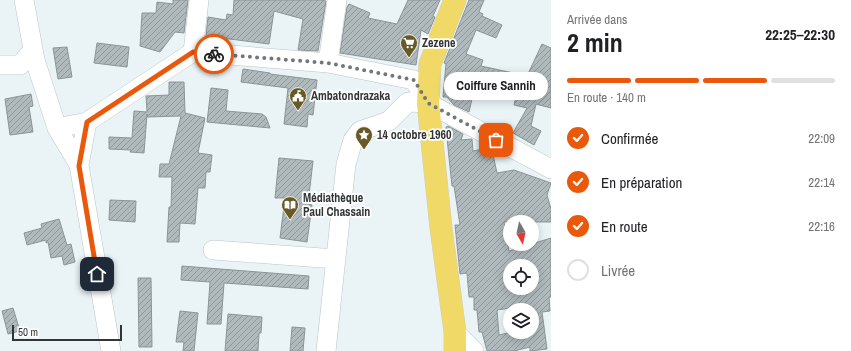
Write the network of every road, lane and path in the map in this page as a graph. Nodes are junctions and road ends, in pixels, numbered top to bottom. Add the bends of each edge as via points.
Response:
1 (24, 0) edge
2 (199, 0) edge
3 (338, 0) edge
4 (455, 0) edge
5 (33, 50) junction
6 (193, 52) junction
7 (328, 63) junction
8 (0, 65) edge
9 (428, 103) junction
10 (87, 122) junction
11 (57, 128) junction
12 (79, 166) junction
13 (551, 169) edge
14 (213, 250) dead end
15 (336, 259) junction
16 (455, 341) edge
17 (111, 351) edge
18 (326, 351) edge
19 (474, 351) edge

1 - 5 street
2 - 6 street
3 - 7 street
4 - 9 main road via 430,64
5 - 8 street via 20,65
5 - 11 street
6 - 7 street
6 - 10 street
7 - 9 street via 414,80
9 - 13 street
9 - 15 street via 408,102 389,121 360,131 353,140 346,164
9 - 16 main road
10 - 11 street
10 - 12 street
11 - 12 street
12 - 17 street
14 - 15 street
15 - 18 street
16 - 19 street

